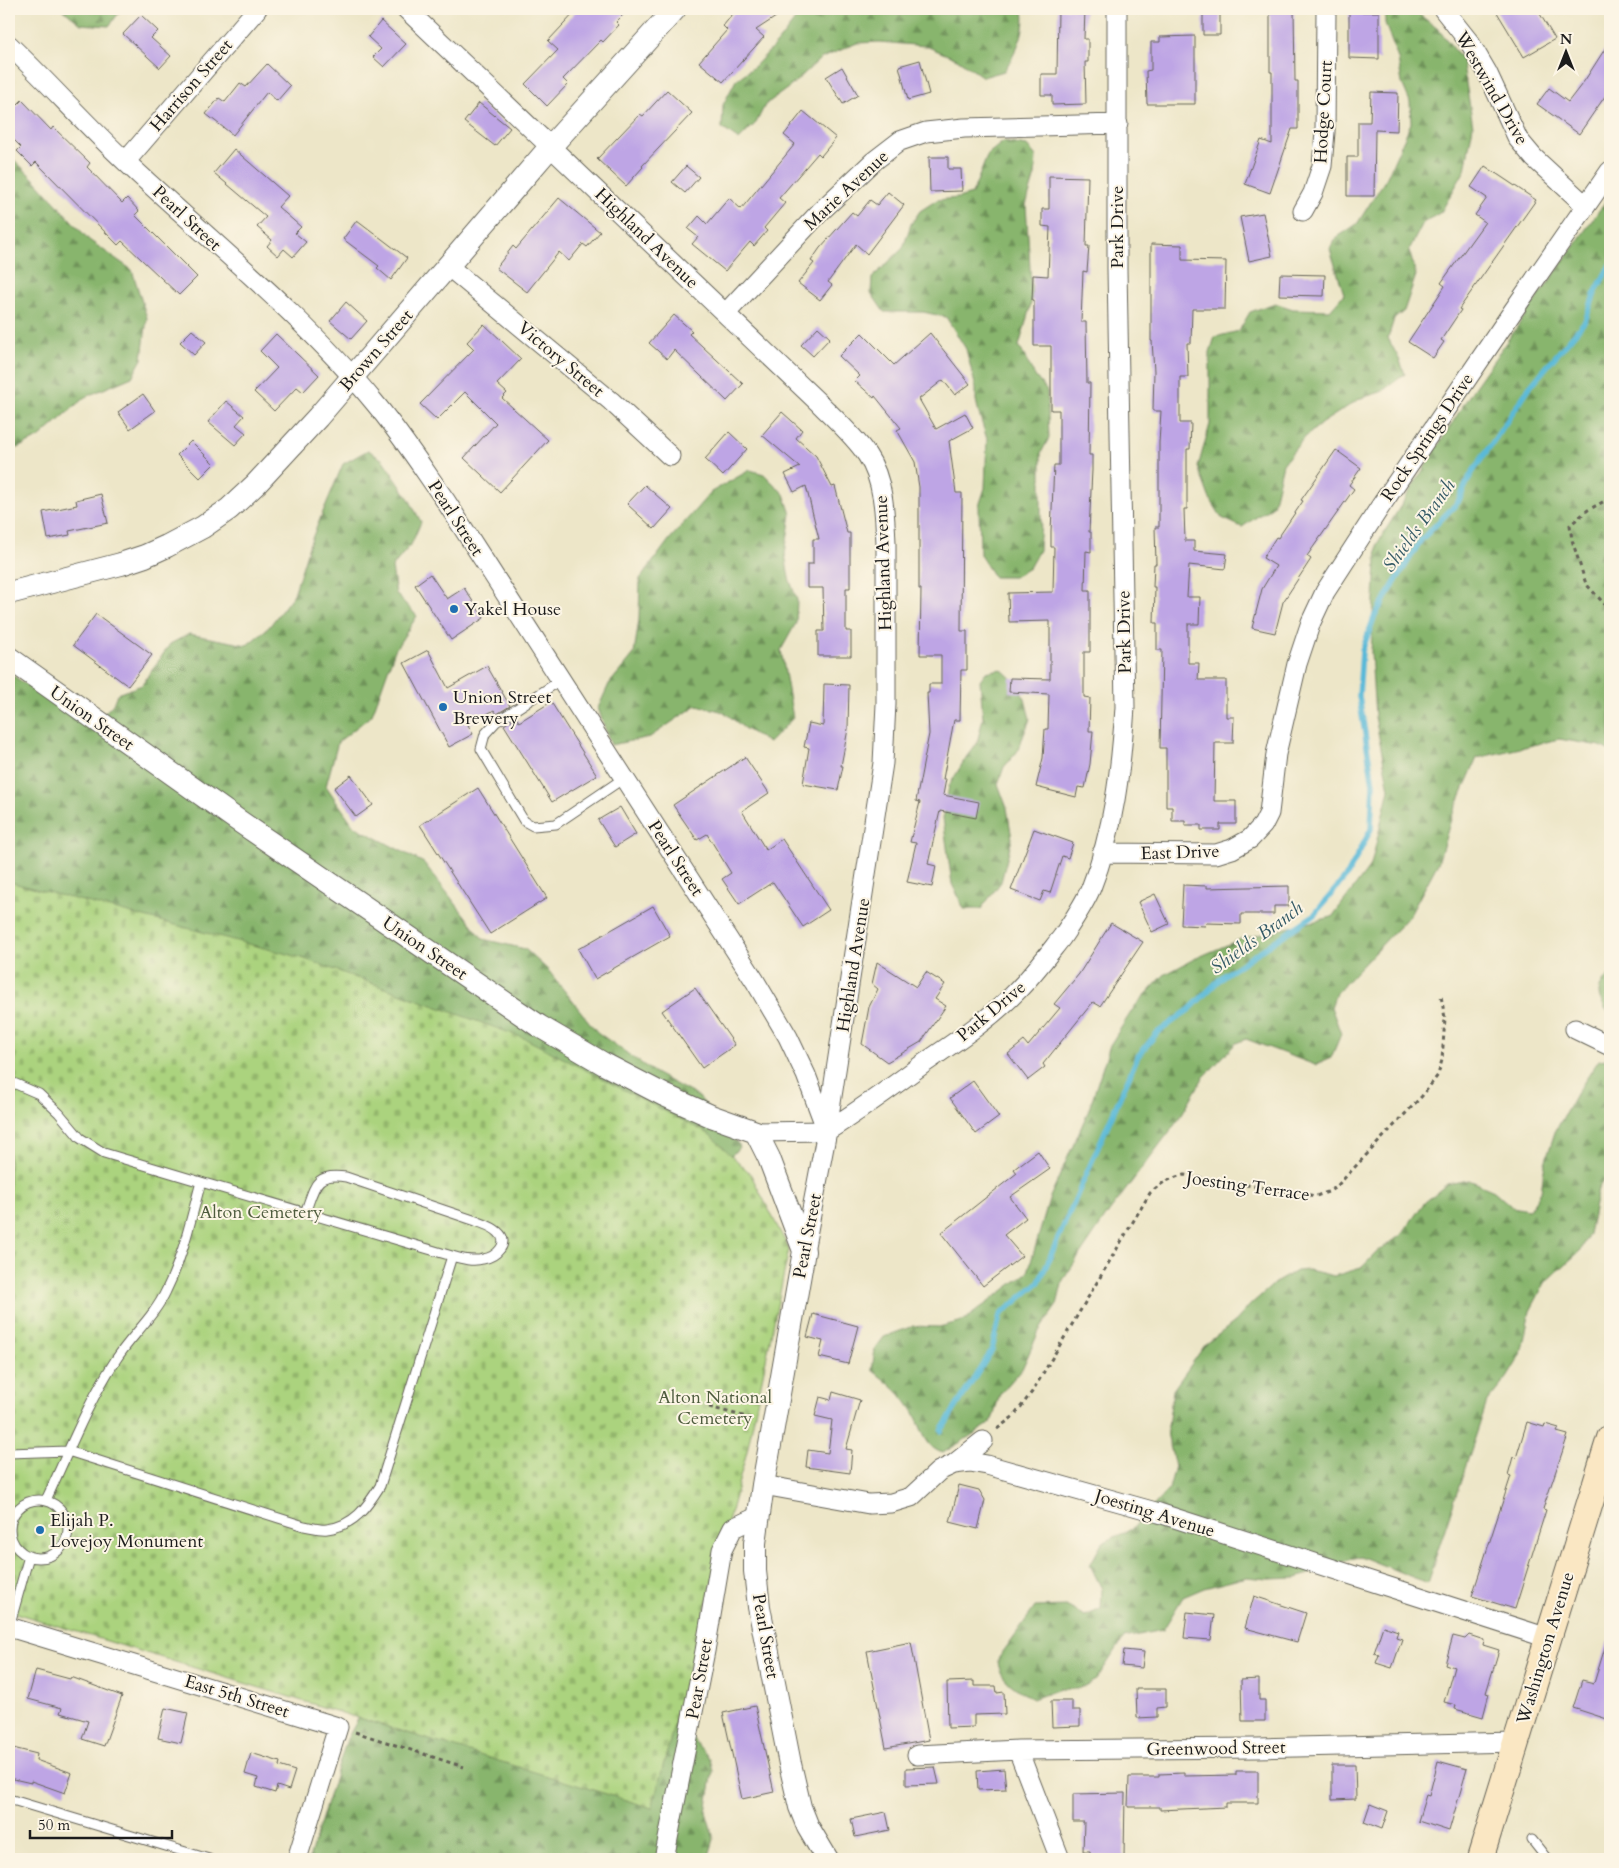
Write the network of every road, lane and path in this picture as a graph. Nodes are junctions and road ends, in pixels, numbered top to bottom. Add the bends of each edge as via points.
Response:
1 (257, 9) edge
2 (406, 9) edge
3 (675, 9) edge
4 (1117, 9) edge
5 (1326, 9) edge
6 (1443, 9) edge
7 (9, 45) edge
8 (1118, 124) junction
9 (551, 146) junction
10 (126, 161) junction
11 (1610, 171) edge
12 (1586, 206) junction
13 (1303, 211) dead end
14 (448, 266) junction
15 (726, 313) junction
16 (352, 377) junction
17 (670, 456) dead end
18 (1610, 498) edge
19 (9, 593) edge
20 (1610, 610) edge
21 (9, 658) edge
22 (561, 680) junction
23 (1282, 722) joint
24 (624, 778) junction
25 (1102, 853) junction
26 (1441, 996) dead end
27 (1575, 1029) dead end
28 (1610, 1046) edge
29 (9, 1081) edge
30 (827, 1131) junction
31 (756, 1132) junction
32 (201, 1182) junction
33 (305, 1213) junction
34 (804, 1251) junction
35 (452, 1256) junction
36 (709, 1407) dead end
37 (774, 1424) junction
38 (1610, 1438) edge
39 (983, 1441) joint
40 (68, 1451) junction
41 (9, 1453) edge
42 (954, 1464) junction
43 (763, 1485) junction
44 (46, 1500) junction
45 (759, 1516) junction
46 (29, 1556) junction
47 (9, 1628) edge
48 (1548, 1638) junction
49 (338, 1726) junction
50 (1516, 1742) junction
51 (1018, 1750) junction
52 (917, 1755) dead end
53 (464, 1767) dead end
54 (9, 1799) edge
55 (1532, 1840) dead end
56 (830, 1858) edge
57 (210, 1859) edge
58 (298, 1859) edge
59 (664, 1859) edge
60 (1060, 1859) edge
61 (1480, 1859) edge
62 (1547, 1859) edge

1 - 10 street, Harrison Street
2 - 9 street, Highland Avenue
3 - 9 street, Brown Street
4 - 8 street, Park Drive
5 - 13 street, Hodge Court via 1322,166
6 - 12 street, Westwind Drive via 1470,43 1487,72 1518,139
7 - 10 street, Pearl Street
8 - 15 street, Marie Avenue via 964,128 926,132 900,142 874,161 820,212
8 - 25 street, Park Drive via 1117,269 1125,707 1115,803
9 - 14 street, Brown Street
9 - 15 street, Highland Avenue
10 - 16 street, Pearl Street via 290,312
11 - 12 street, Rock Springs Drive
12 - 23 street, Rock Springs Drive via 1380,507 1326,592 1296,664
14 - 16 street, Brown Street
14 - 17 street, Victory Street via 611,401
15 - 30 street, Highland Avenue via 864,450 874,466 885,518 886,704 883,764
16 - 19 street, Brown Street via 256,484 202,526 145,556
16 - 22 street, Pearl Street via 445,500
18 - 20 path via 1570,525 1586,584
21 - 31 street, Union Street via 539,1026 664,1095
22 - 24 street, Pearl Street
22 - 24 lane via 496,722 485,734 482,749 524,821 533,826 556,824
23 - 25 street, East Drive via 1269,814 1250,840 1216,854
24 - 30 street, Pearl Street via 774,1013 806,1075
25 - 30 street, Park Drive via 1091,889 1069,926 1015,993 954,1042
26 - 39 path, Joesting Terrace via 1445,1018 1438,1075 1336,1187 1316,1196 1184,1175 1160,1184 1150,1193 1032,1392 1014,1416
27 - 28 street
29 - 32 lane via 39,1094 80,1138 104,1153
30 - 31 street
30 - 34 street, Pearl Street
31 - 34 street
32 - 33 lane
32 - 40 lane via 166,1291 91,1400
33 - 35 lane
33 - 35 lane via 315,1186 323,1176 332,1175 476,1221 499,1232 502,1238 500,1250 483,1260
34 - 37 street, Pearl Street
35 - 40 lane via 380,1486 365,1509 345,1524 326,1529 304,1526
36 - 37 path
37 - 43 street, Pearl Street
38 - 48 main road, Washington Avenue
39 - 42 street
40 - 41 lane
40 - 44 lane
42 - 43 street, Joesting Avenue via 939,1471 911,1497 891,1503 869,1504
42 - 48 street, Joesting Avenue via 987,1465 1159,1513
43 - 45 street, Pearl Street
44 - 46 lane via 27,1502 13,1516 10,1525 14,1544
44 - 46 lane via 62,1510 67,1518 67,1537 63,1546 48,1557
45 - 56 street, Pearl Street via 755,1571 759,1607 790,1764 808,1827
45 - 59 street, Pear Street via 733,1528 722,1550
46 - 47 lane
47 - 49 street, East 5th Street
48 - 50 main road, Washington Avenue
49 - 53 path
49 - 58 street
50 - 51 street, Greenwood Street
50 - 61 main road, Washington Avenue
51 - 52 street, Greenwood Street
51 - 60 street
54 - 57 lane
55 - 62 lane

